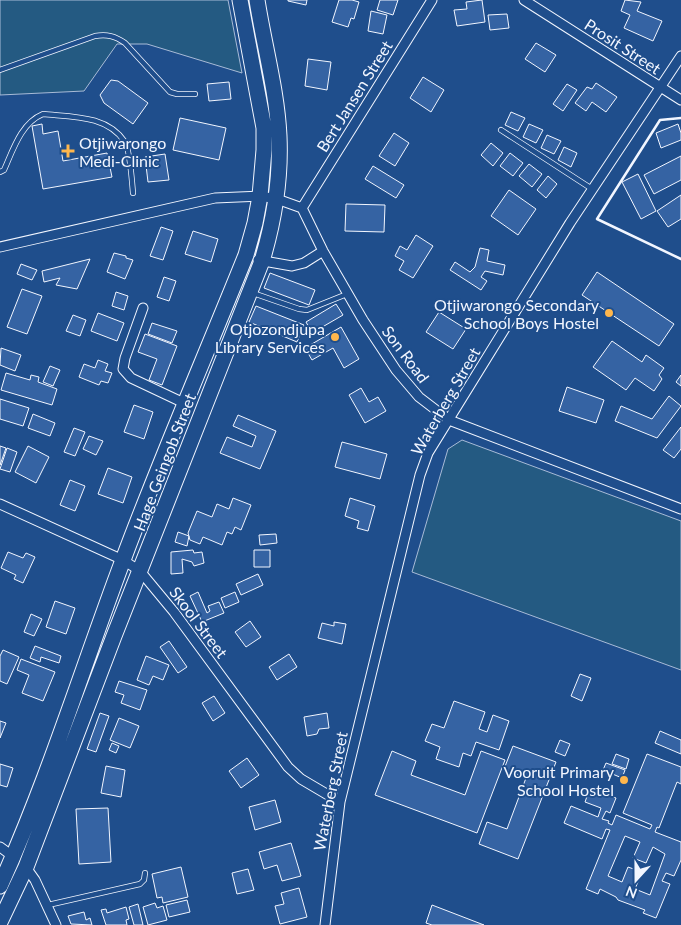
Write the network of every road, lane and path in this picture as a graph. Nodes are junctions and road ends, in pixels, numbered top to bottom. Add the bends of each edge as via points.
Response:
1 (240, 0) edge
2 (257, 0) edge
3 (432, 0) edge
4 (524, 0) edge
5 (681, 56) edge
6 (0, 70) edge
7 (660, 87) junction
8 (196, 94) dead end
9 (681, 100) edge
10 (500, 130) dead end
11 (0, 172) edge
12 (592, 189) junction
13 (133, 192) dead end
14 (260, 196) junction
15 (277, 198) junction
16 (302, 208) junction
17 (0, 247) edge
18 (323, 251) junction
19 (246, 255) junction
20 (262, 261) junction
21 (250, 292) junction
22 (347, 294) junction
23 (227, 303) junction
24 (143, 308) dead end
25 (242, 309) junction
26 (186, 404) junction
27 (450, 420) junction
28 (0, 504) edge
29 (681, 509) edge
30 (123, 560) junction
31 (140, 571) junction
32 (98, 630) junction
33 (114, 636) junction
34 (340, 802) junction
35 (0, 847) edge
36 (13, 856) junction
37 (26, 867) junction
38 (145, 873) dead end
39 (0, 886) edge
40 (48, 905) junction
41 (0, 922) edge
42 (56, 925) edge
43 (326, 925) edge

1 - 14 highway, Hage Geingob Street via 264,128
2 - 15 highway, Hage Geingob Street via 277,114
3 - 16 street, Bert Jansen Street
4 - 7 street, Prosit Street
5 - 7 street, Waterberg Street
6 - 8 lane via 106,35 125,43 170,92
7 - 9 street, Prosit Street
7 - 12 street, Waterberg Street
10 - 12 lane
11 - 13 lane via 29,122 36,117 43,114 92,120 104,124 126,143
12 - 27 street, Waterberg Street
14 - 15 street
14 - 17 street via 215,198
14 - 19 highway, Hage Geingob Street
15 - 16 street
15 - 20 highway, Hage Geingob Street
16 - 18 street, Son Road
18 - 20 street via 304,263 292,266
18 - 22 street, Son Road
19 - 20 street
19 - 23 highway, Hage Geingob Street
20 - 21 highway, Hage Geingob Street
21 - 22 lane via 307,310
21 - 25 highway, Hage Geingob Street
22 - 27 street, Son Road via 396,370 419,396
23 - 25 highway
23 - 26 highway, Hage Geingob Street
24 - 26 street via 124,369 131,378
25 - 31 highway, Hage Geingob Street
26 - 30 highway, Hage Geingob Street
27 - 29 street, Son Road
27 - 34 street, Waterberg Street via 428,453 420,475
28 - 30 street, Skool Street
30 - 31 street, Skool Street
30 - 32 highway, Hage Geingob Street
31 - 33 highway, Hage Geingob Street
31 - 34 street, Skool Street via 288,767
32 - 33 highway
32 - 36 highway, Hage Geingob Street
33 - 37 highway, Hage Geingob Street
34 - 43 street, Waterberg Street
35 - 36 street
36 - 37 street
36 - 39 highway, Hage Geingob Street
37 - 40 street
37 - 41 highway, Hage Geingob Street
38 - 40 lane via 140,884
40 - 42 street

